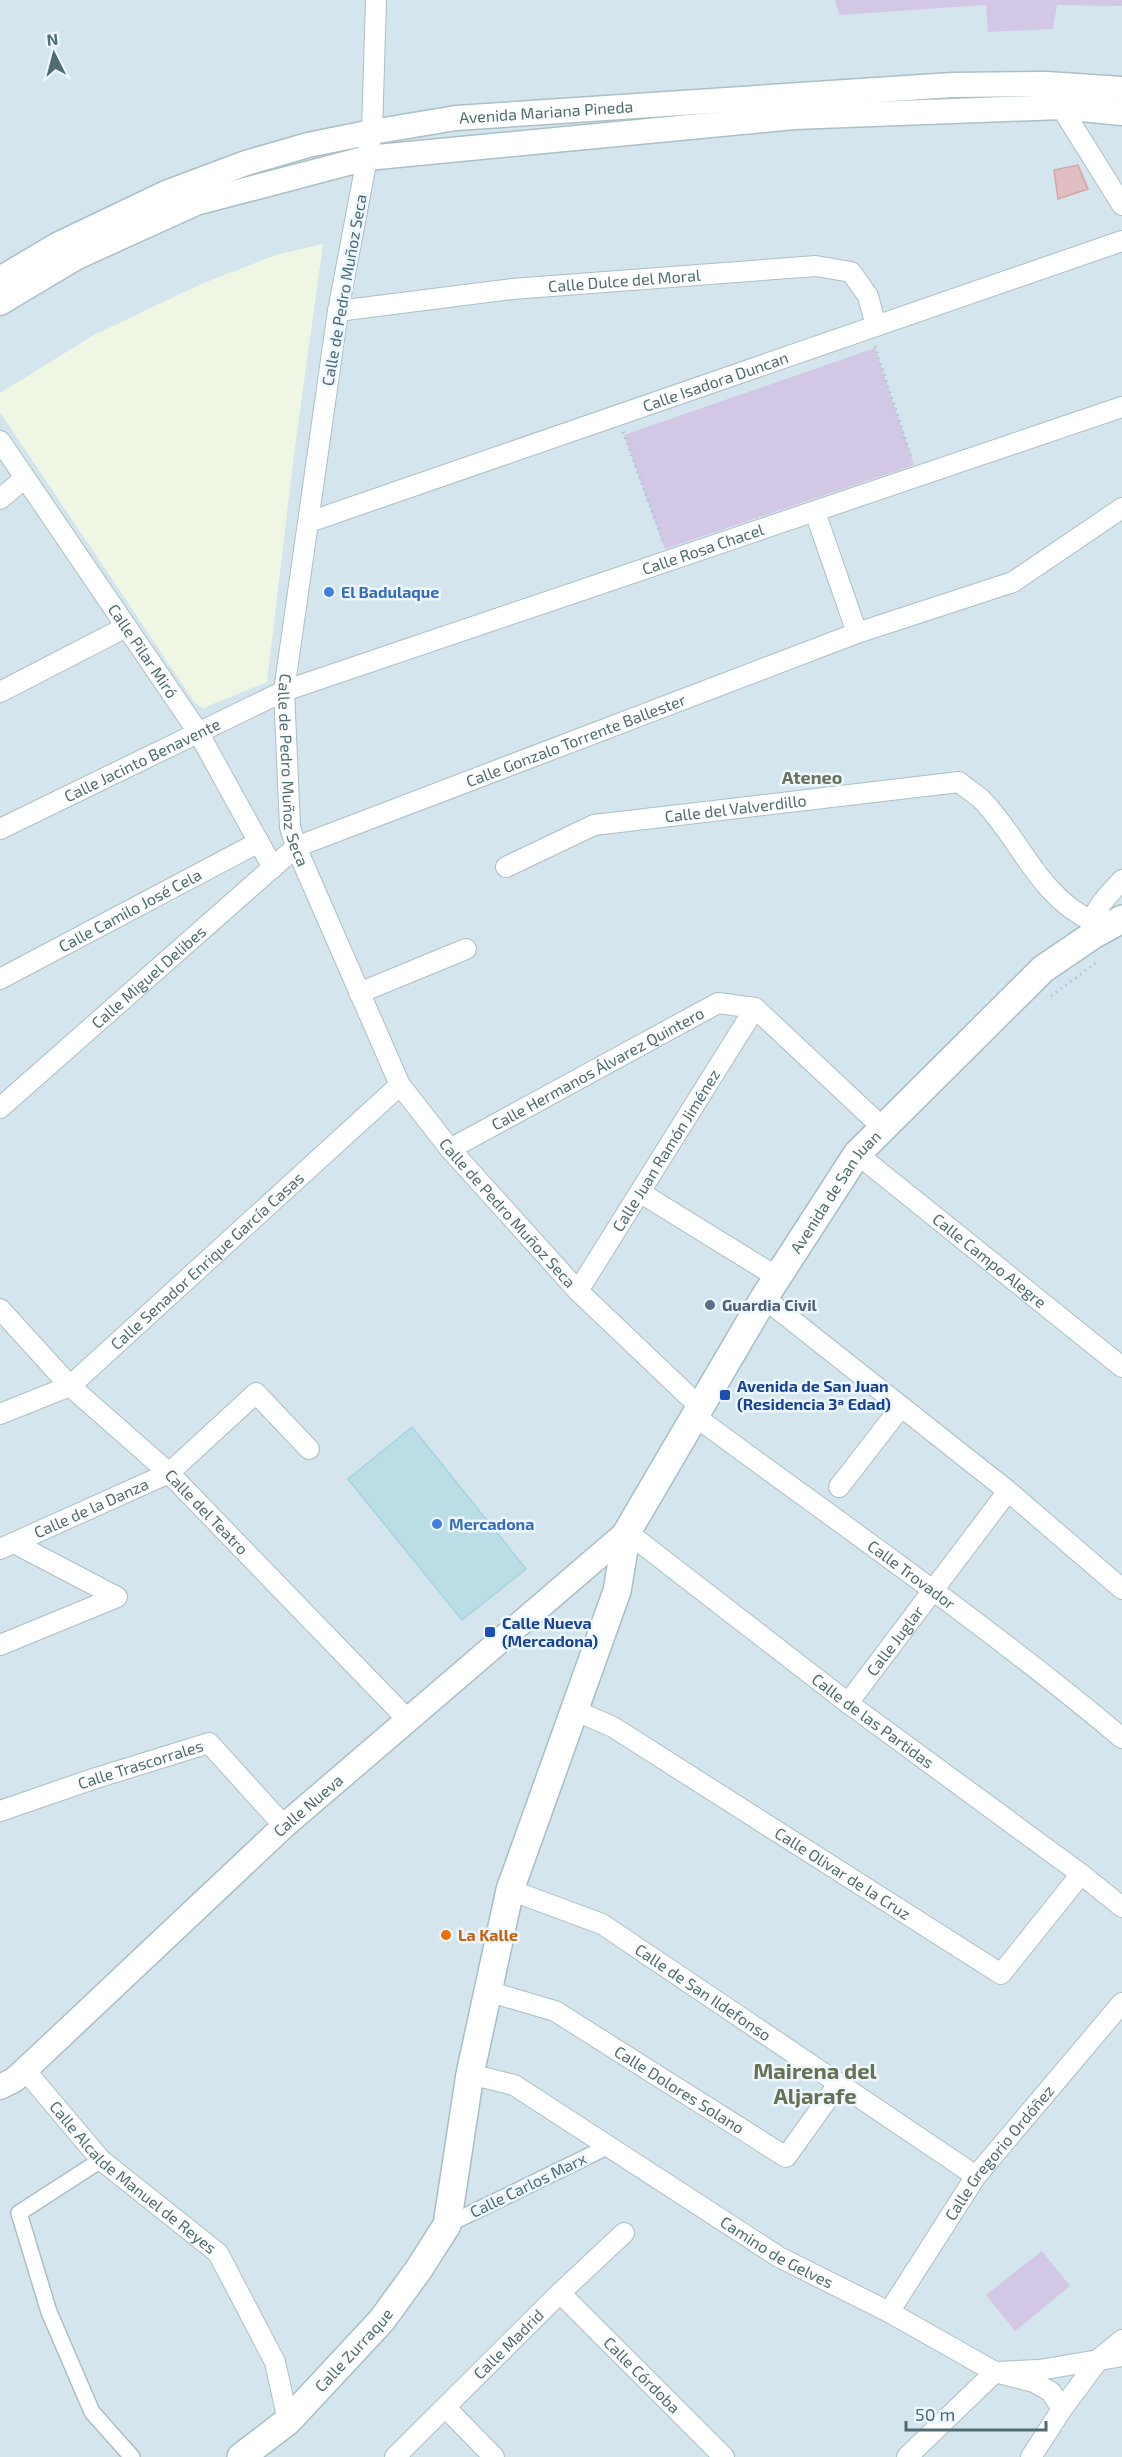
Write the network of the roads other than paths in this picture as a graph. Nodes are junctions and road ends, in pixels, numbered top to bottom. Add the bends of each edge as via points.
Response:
1 (376, 0) edge
2 (1047, 84) junction
3 (1122, 89) edge
4 (1061, 106) junction
5 (1122, 113) edge
6 (372, 132) junction
7 (367, 158) junction
8 (1122, 205) edge
9 (1122, 241) edge
10 (0, 279) edge
11 (0, 303) edge
12 (338, 310) junction
13 (876, 326) junction
14 (1122, 407) edge
15 (0, 441) edge
16 (25, 478) junction
17 (0, 499) edge
18 (1122, 508) edge
19 (815, 512) junction
20 (309, 522) junction
21 (126, 627) junction
22 (857, 633) junction
23 (284, 691) junction
24 (0, 692) edge
25 (198, 732) junction
26 (0, 829) edge
27 (259, 842) junction
28 (296, 847) junction
29 (506, 867) dead end
30 (273, 868) junction
31 (1122, 880) edge
32 (1122, 919) edge
33 (1092, 928) junction
34 (466, 949) dead end
35 (0, 979) edge
36 (360, 993) junction
37 (755, 1008) junction
38 (400, 1085) junction
39 (0, 1108) edge
40 (882, 1127) junction
41 (450, 1149) junction
42 (857, 1154) junction
43 (641, 1193) junction
44 (771, 1288) junction
45 (578, 1291) junction
46 (0, 1309) edge
47 (1122, 1366) edge
48 (70, 1386) junction
49 (901, 1407) junction
50 (698, 1412) junction
51 (0, 1414) edge
52 (309, 1449) dead end
53 (169, 1473) junction
54 (839, 1487) dead end
55 (1008, 1491) junction
56 (627, 1532) junction
57 (7, 1546) edge
58 (589, 1564) junction
59 (620, 1575) junction
60 (1122, 1588) edge
61 (931, 1590) junction
62 (0, 1645) edge
63 (848, 1703) junction
64 (574, 1710) junction
65 (407, 1719) junction
66 (1122, 1738) edge
67 (0, 1811) edge
68 (284, 1826) junction
69 (1081, 1874) junction
70 (510, 1890) junction
71 (1122, 1907) edge
72 (487, 1991) junction
73 (1122, 2003) edge
74 (25, 2070) junction
75 (470, 2074) junction
76 (838, 2083) junction
77 (0, 2087) edge
78 (609, 2146) junction
79 (100, 2160) junction
80 (976, 2176) junction
81 (447, 2224) junction
82 (624, 2233) dead end
83 (560, 2293) junction
84 (889, 2312) junction
85 (1122, 2340) edge
86 (1122, 2356) edge
87 (1100, 2358) junction
88 (1122, 2371) edge
89 (996, 2372) junction
90 (446, 2408) junction
91 (1062, 2409) junction
92 (288, 2421) junction
93 (132, 2457) edge
94 (241, 2457) edge
95 (395, 2457) edge
96 (494, 2457) edge
97 (724, 2457) edge
98 (907, 2457) edge
99 (1031, 2457) edge

1 - 6 street, Calle de Pedro Muñoz Seca
2 - 3 street, Avenida Mariana Pineda
2 - 4 street
2 - 6 street, Avenida Mariana Pineda via 951,85 456,118
4 - 5 street, Avenida Mariana Pineda
4 - 7 street, Avenida Mariana Pineda via 794,117
4 - 8 street
6 - 7 street, Calle de Pedro Muñoz Seca
6 - 10 street, Avenida Mariana Pineda via 246,163 166,193 57,245
7 - 11 street, Avenida Mariana Pineda via 196,204 77,257
7 - 12 street, Calle de Pedro Muñoz Seca
9 - 13 street, Calle Isadora Duncan
12 - 13 street, Calle Dulce del Moral via 512,289 816,266 852,272 867,296
12 - 20 street, Calle de Pedro Muñoz Seca
13 - 20 street, Calle Isadora Duncan
14 - 19 street, Calle Rosa Chacel
15 - 16 street, Calle Pilar Miró
16 - 17 street
16 - 21 street, Calle Pilar Miró
18 - 22 street, Calle Gonzalo Torrente Ballester via 1013,582
19 - 22 street
19 - 23 street, Calle Rosa Chacel
20 - 23 street, Calle de Pedro Muñoz Seca
21 - 24 street
21 - 25 street, Calle Pilar Miró
22 - 28 street, Calle Gonzalo Torrente Ballester
23 - 25 street, Calle Jacinto Benavente
23 - 28 street, Calle de Pedro Muñoz Seca via 290,827
25 - 26 street, Calle Jacinto Benavente
25 - 27 street, Calle Pilar Miró
27 - 30 street, Calle Pilar Miró
27 - 35 street, Calle Camilo José Cela
28 - 30 street, Calle Miguel Delibes
28 - 36 street, Calle de Pedro Muñoz Seca
29 - 33 street, Calle del Valverdillo via 594,825 959,782 981,800 1050,891
30 - 39 street, Calle Miguel Delibes
31 - 33 street via 1100,904
32 - 33 main road, Avenida de San Juan
33 - 40 main road, Avenida de San Juan via 1043,969
34 - 36 street
36 - 38 street, Calle de Pedro Muñoz Seca
37 - 40 street
37 - 41 street, Calle Hermanos Álvarez Quintero via 718,1003
37 - 43 street, Calle Juan Ramón Jiménez
38 - 41 street, Calle de Pedro Muñoz Seca
38 - 48 street, Calle Senador Enrique García Casas
40 - 42 main road, Avenida de San Juan
41 - 45 street, Calle de Pedro Muñoz Seca
42 - 44 main road, Avenida de San Juan
42 - 47 street, Calle Campo Alegre
43 - 44 street
43 - 45 street, Calle Juan Ramón Jiménez
44 - 49 street
44 - 50 main road, Avenida de San Juan
45 - 50 street, Calle de Pedro Muñoz Seca
46 - 48 street, Calle del Teatro
48 - 51 street, Calle Senador Enrique García Casas
48 - 53 street, Calle del Teatro
49 - 54 street
49 - 55 street
50 - 56 main road, Avenida de San Juan
50 - 61 street, Calle Trovador
52 - 53 street, Calle de la Danza via 256,1393
53 - 57 street, Calle de la Danza
53 - 65 street, Calle del Teatro
55 - 60 street
55 - 61 street, Calle Juglar
56 - 58 street, Calle Nueva
56 - 59 main road
56 - 63 street, Calle de las Partidas
57 - 62 street via 117,1597
58 - 59 street via 602,1572
58 - 65 street, Calle Nueva
59 - 64 main road
61 - 63 street, Calle Juglar
61 - 66 street, Calle Trovador
63 - 69 street, Calle de las Partidas
64 - 69 street, Calle Olivar de la Cruz via 613,1727 1001,1974
64 - 70 main road
65 - 68 street, Calle Nueva
67 - 68 street, Calle Trascorrales via 209,1743
68 - 74 street, Calle Nueva
69 - 71 street, Calle de las Partidas
70 - 72 main road
70 - 76 street, Calle de San Ildefonso via 602,1924
72 - 75 main road
72 - 76 street, Calle Dolores Solano via 555,2011 786,2157
73 - 80 street, Calle Gregorio Ordóñez
74 - 77 street, Calle Nueva
74 - 79 street, Calle Alcalde Manuel de Reyes
75 - 78 street, Camino de Gelves via 514,2085
75 - 81 main road
76 - 80 street, Calle de San Ildefonso
78 - 81 street, Calle Carlos Marx
78 - 84 street, Camino de Gelves via 779,2257
79 - 92 street, Calle Alcalde Manuel de Reyes via 218,2253 275,2362
79 - 93 street via 19,2213 49,2312 92,2412
80 - 84 street, Calle Gregorio Ordóñez
81 - 92 main road, Calle Zurraque via 382,2320
82 - 83 street, Calle Madrid
83 - 90 street, Calle Madrid
83 - 97 street, Calle Córdoba
84 - 89 street, Camino de Gelves
85 - 87 street
86 - 87 street
87 - 88 street
87 - 89 street via 1039,2370
87 - 91 street
89 - 91 street, Camino de Gelves via 1034,2382 1051,2392
89 - 98 street
90 - 95 street, Calle Madrid
90 - 96 street
91 - 99 street
92 - 94 main road, Calle Zurraque

